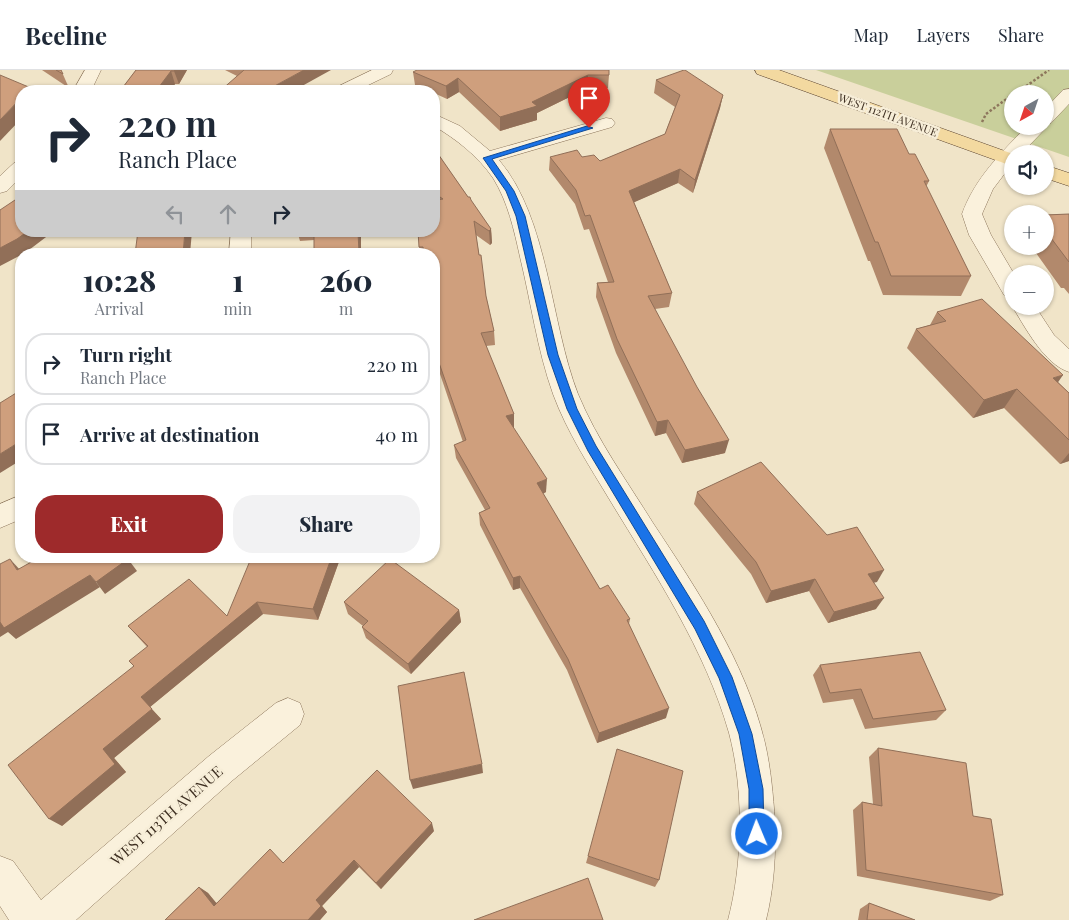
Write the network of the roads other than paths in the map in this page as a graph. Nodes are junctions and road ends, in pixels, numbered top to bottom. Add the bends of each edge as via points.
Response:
1 (93, 70) edge
2 (385, 70) edge
3 (763, 70) edge
4 (85, 85) edge
5 (364, 85) edge
6 (1069, 94) edge
7 (1054, 110) edge
8 (440, 123) edge
9 (606, 123) dead end
10 (1030, 135) edge
11 (1022, 145) edge
12 (1004, 157) edge
13 (487, 158) junction
14 (1004, 166) edge
15 (15, 172) edge
16 (1054, 174) edge
17 (1069, 180) edge
18 (0, 186) edge
19 (1004, 276) edge
20 (1029, 315) edge
21 (1069, 363) edge
22 (15, 509) edge
23 (0, 517) edge
24 (288, 714) dead end
25 (0, 874) edge
26 (32, 920) edge
27 (47, 920) edge
28 (747, 920) edge

1 - 4 street
2 - 5 street
3 - 12 main road, WEST 112TH AVENUE
6 - 7 street
8 - 13 street
9 - 13 street
10 - 11 street
13 - 28 street via 510,191 520,216 553,355 572,409 592,448 700,625 725,677 746,734 756,789 757,841
14 - 19 street via 981,193 972,214
15 - 18 street
16 - 17 main road
20 - 21 street via 1046,341
22 - 23 street
24 - 27 street, WEST 113TH AVENUE
25 - 26 street

